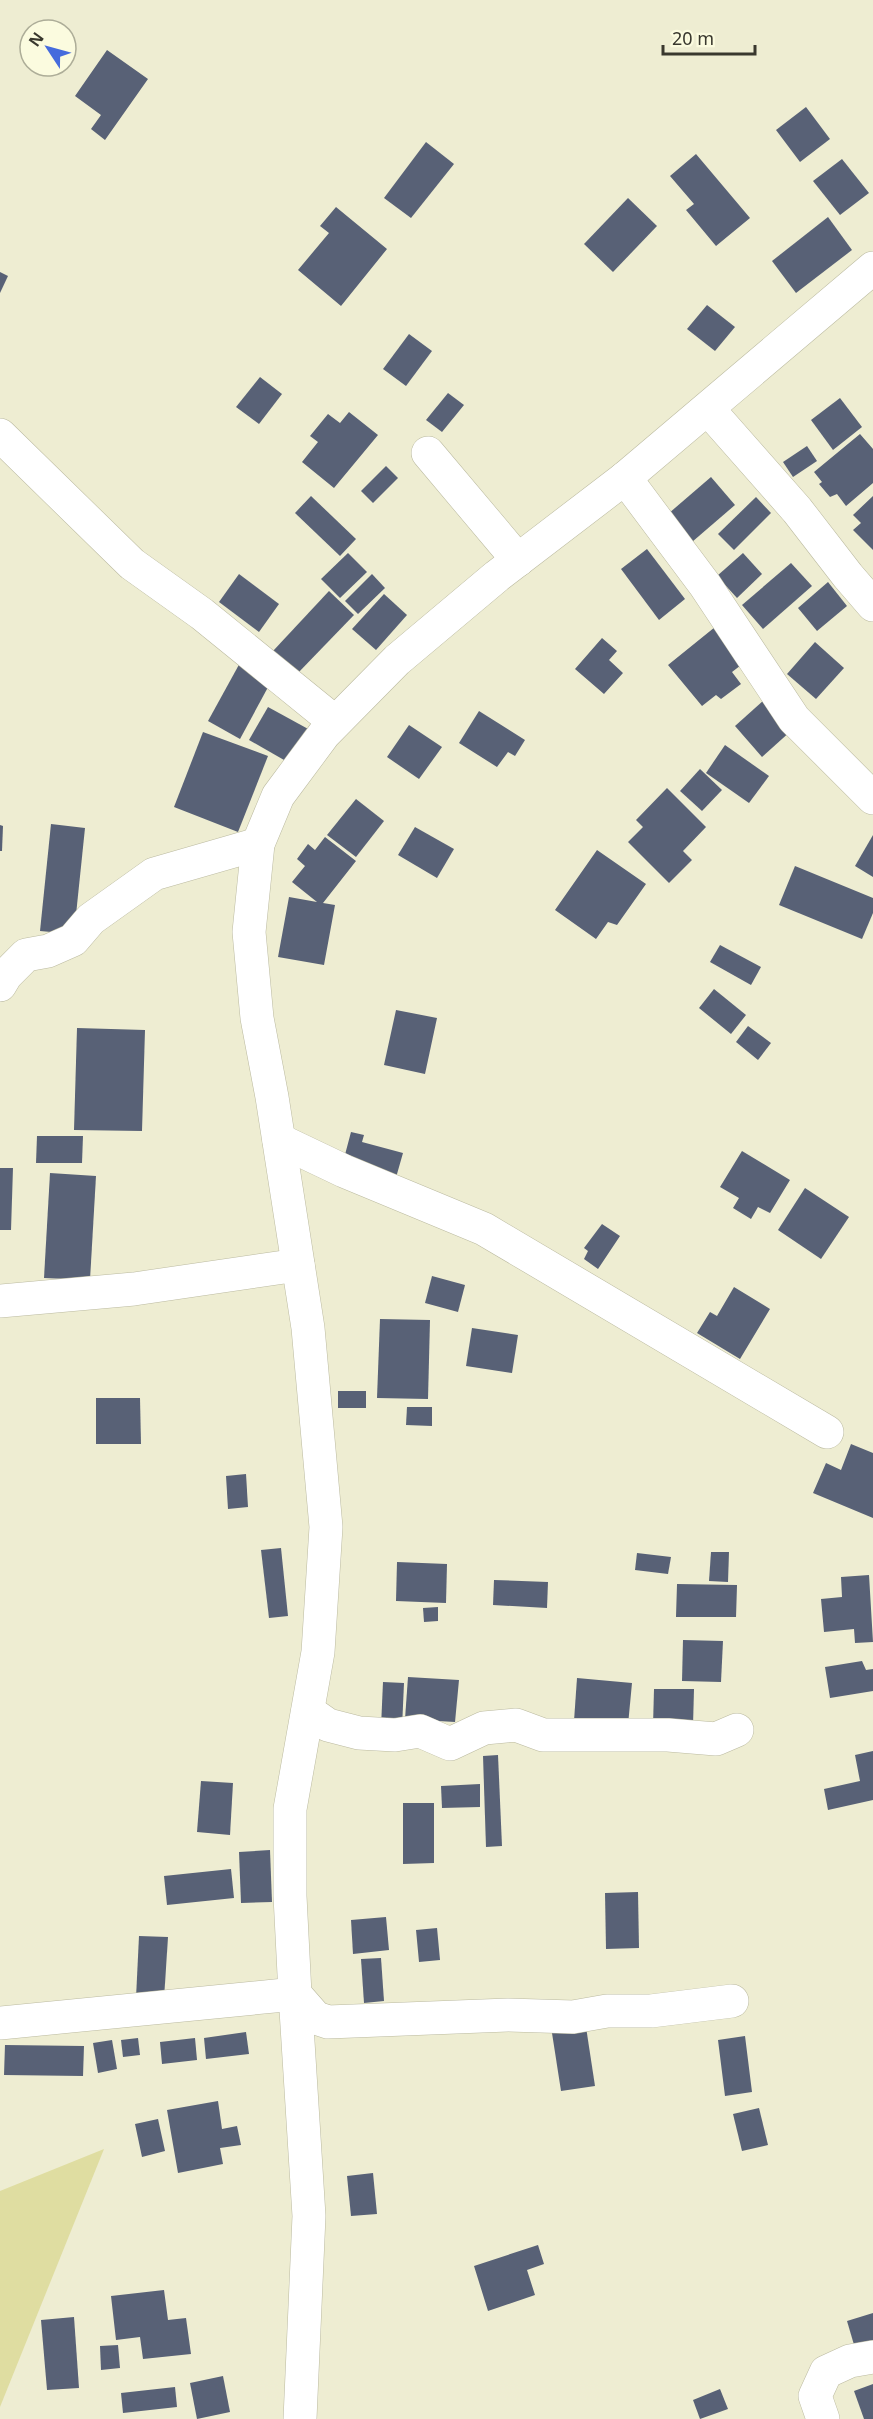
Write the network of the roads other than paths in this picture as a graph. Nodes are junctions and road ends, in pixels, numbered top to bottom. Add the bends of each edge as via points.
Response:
1 (873, 268) edge
2 (708, 409) junction
3 (0, 435) edge
4 (428, 453) dead end
5 (626, 478) junction
6 (518, 560) junction
7 (873, 605) edge
8 (335, 722) junction
9 (873, 798) edge
10 (258, 844) junction
11 (0, 985) edge
12 (279, 1140) junction
13 (298, 1265) junction
14 (0, 1301) edge
15 (827, 1432) dead end
16 (308, 1711) junction
17 (738, 1730) dead end
18 (295, 1994) junction
19 (732, 2001) dead end
20 (0, 2023) edge
21 (873, 2357) edge
22 (300, 2419) edge
23 (823, 2419) edge

1 - 2 street
2 - 5 street
2 - 7 street via 797,510
3 - 8 street via 132,564 219,627
4 - 6 street
5 - 6 street
5 - 9 street via 705,585 794,719
6 - 8 street via 397,660
8 - 10 street via 278,796
10 - 11 street via 154,874 91,919 73,940 27,955
10 - 12 street via 249,932 257,1018
12 - 13 street
12 - 15 street via 484,1229
13 - 14 street via 134,1289
13 - 16 street via 308,1328 326,1527 318,1652
16 - 17 street via 328,1725 395,1735 420,1731 450,1744 484,1728 516,1725 543,1735 716,1739
16 - 18 street via 290,1809
18 - 19 street via 316,2018 328,2022 508,2015 573,2017
18 - 20 street
18 - 22 street via 309,2216
21 - 23 street via 850,2361 826,2372 815,2396

